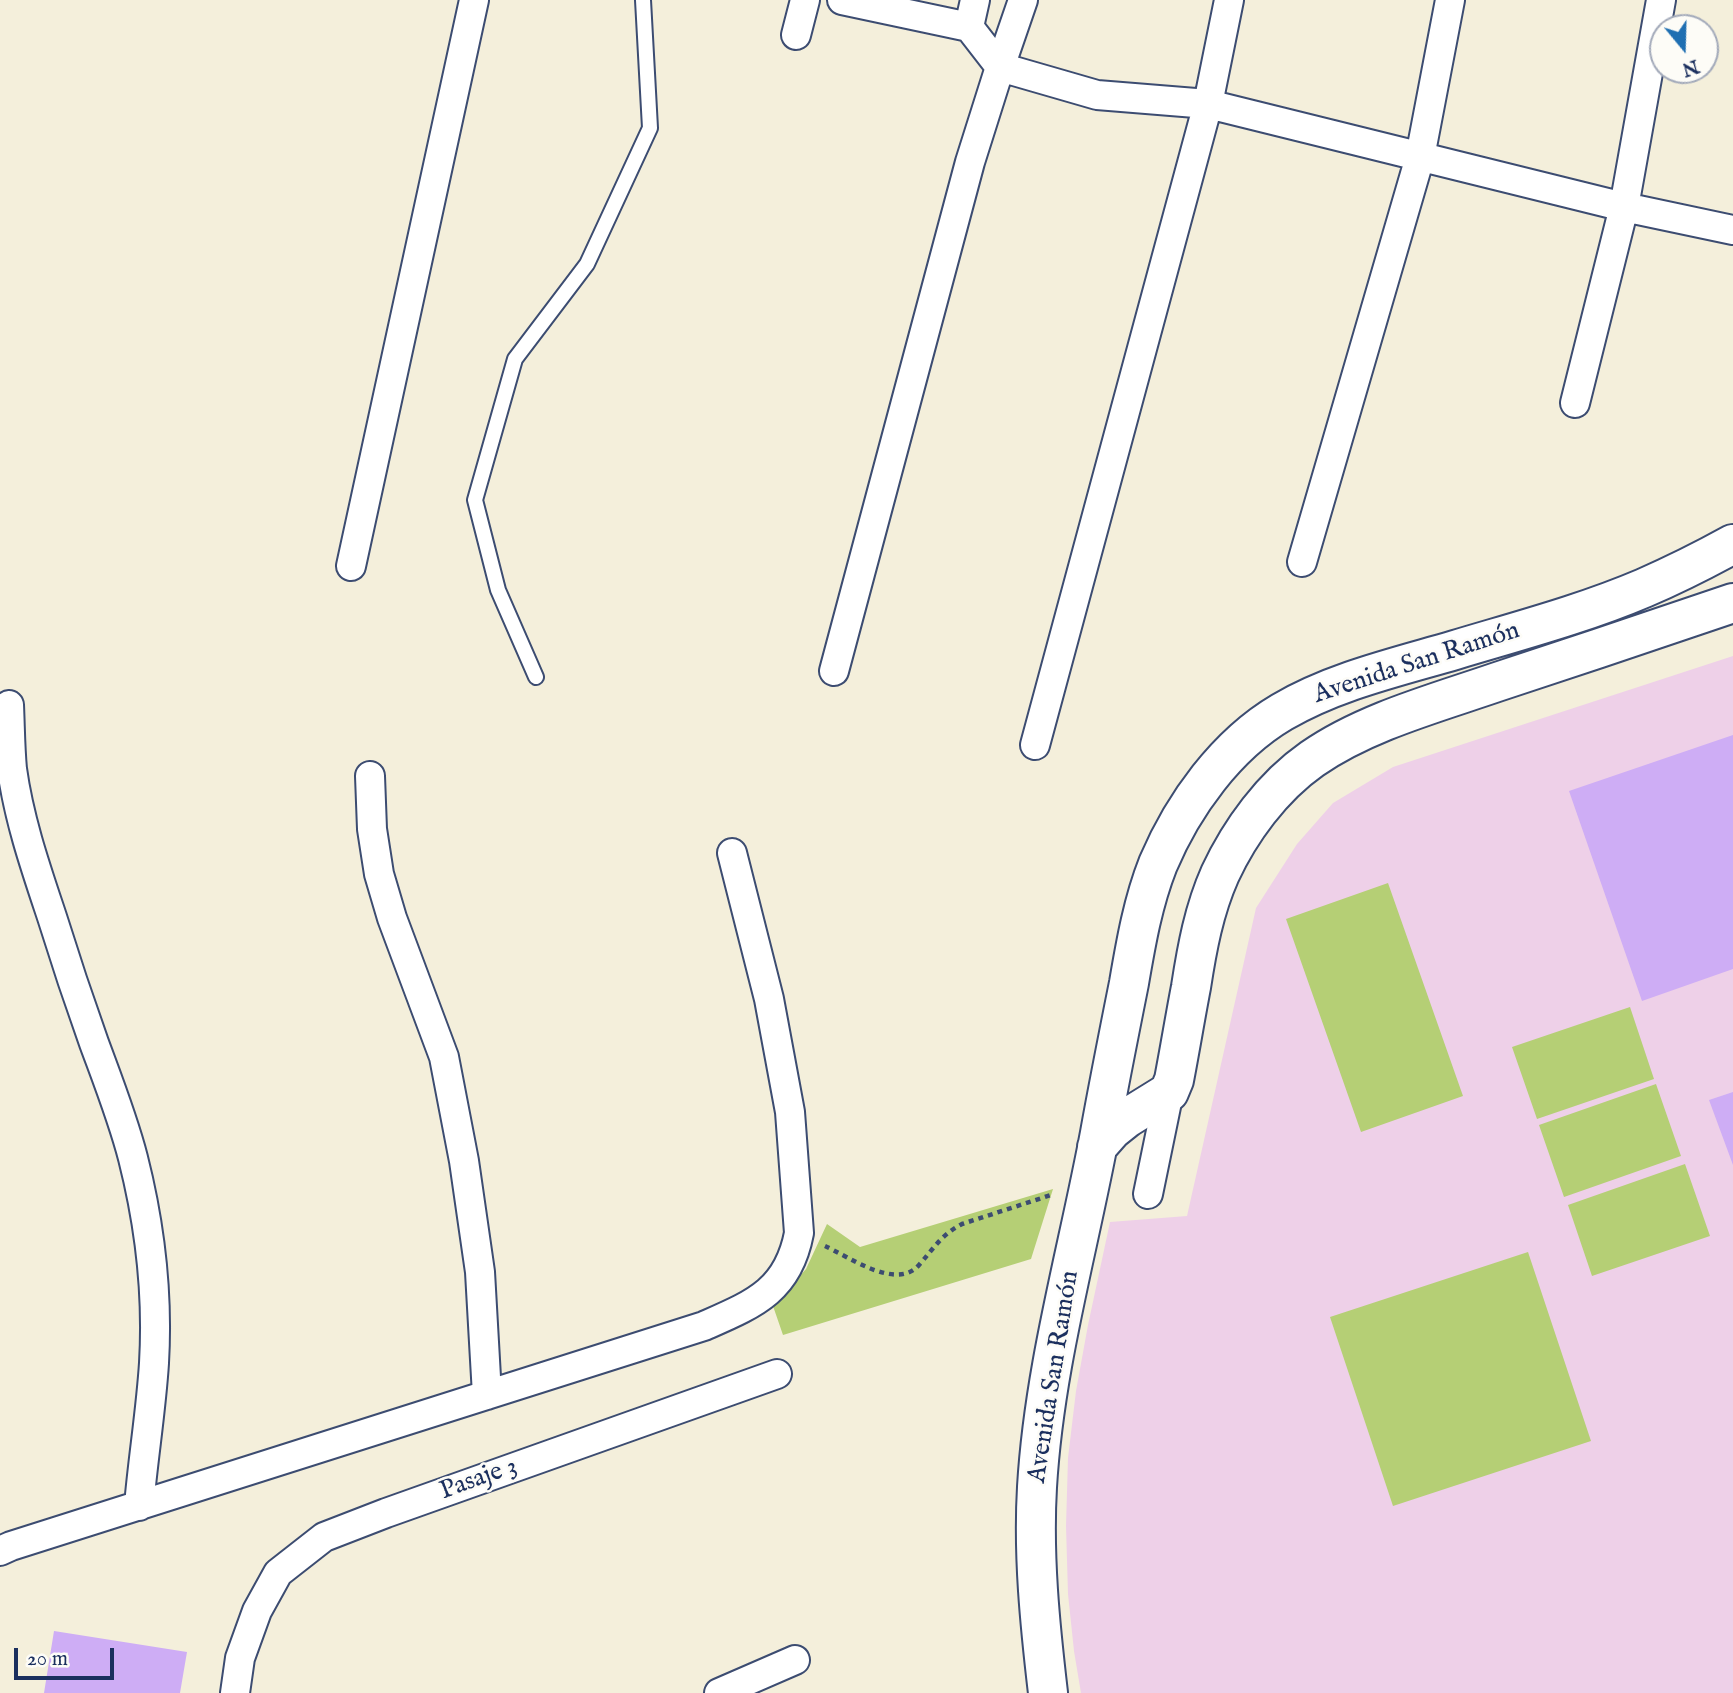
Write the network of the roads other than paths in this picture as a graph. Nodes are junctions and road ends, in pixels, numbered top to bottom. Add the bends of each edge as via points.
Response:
1 (474, 0) edge
2 (643, 0) edge
3 (805, 0) edge
4 (842, 0) edge
5 (1023, 0) edge
6 (1229, 0) edge
7 (1450, 0) edge
8 (1661, 0) edge
9 (972, 13) edge
10 (796, 35) dead end
11 (1000, 67) junction
12 (1208, 104) junction
13 (1420, 157) junction
14 (1624, 207) junction
15 (1733, 230) edge
16 (1574, 403) dead end
17 (1733, 544) edge
18 (1302, 562) dead end
19 (351, 566) dead end
20 (1733, 603) edge
21 (834, 671) dead end
22 (536, 677) dead end
23 (9, 705) dead end
24 (1035, 746) dead end
25 (370, 776) dead end
26 (732, 853) dead end
27 (1169, 1092) junction
28 (1097, 1147) junction
29 (1148, 1194) dead end
30 (777, 1374) dead end
31 (487, 1395) junction
32 (139, 1506) junction
33 (4, 1548) edge
34 (795, 1660) dead end
35 (235, 1693) edge
36 (719, 1693) edge
37 (1048, 1693) edge

1 - 19 street
2 - 22 lane via 650,128 587,264 515,359 475,500 498,590
3 - 10 street
4 - 9 street
5 - 11 street
6 - 12 street
7 - 13 street
8 - 14 street
9 - 11 street
11 - 12 street via 1097,95
11 - 21 street
12 - 13 street
12 - 24 street
13 - 14 street
13 - 18 street
14 - 15 street
14 - 16 street
17 - 28 street, Avenida San Ramón via 1630,593 1320,693 1248,737 1198,794 1150,886
20 - 27 street, Avenida San Ramón via 1369,729 1336,744 1284,783 1259,811 1220,874 1198,945
23 - 32 street via 12,769 20,813 118,1108 144,1207 155,1309 151,1404
25 - 31 street via 379,874 444,1057 464,1161 480,1272
26 - 31 street via 769,999 790,1112 799,1233 791,1263 763,1296 704,1326
27 - 28 street via 1126,1118
27 - 29 street, Avenida San Ramón
28 - 37 street, Avenida San Ramón via 1056,1347 1037,1487 1036,1566
30 - 35 street, Pasaje 3 via 324,1537 278,1573 257,1611 240,1658
31 - 32 street
32 - 33 street
34 - 36 street

